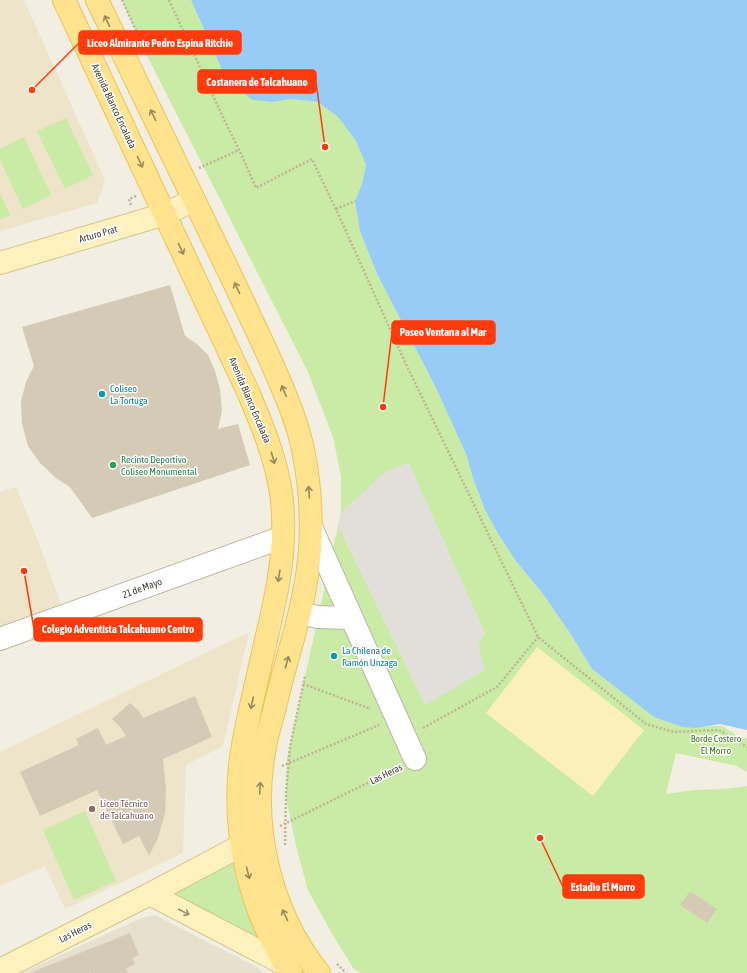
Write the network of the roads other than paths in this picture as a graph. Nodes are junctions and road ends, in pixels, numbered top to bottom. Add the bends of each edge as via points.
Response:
1 (64, 0) edge
2 (97, 0) edge
3 (194, 200) junction
4 (165, 214) junction
5 (0, 263) edge
6 (311, 527) junction
7 (283, 537) junction
8 (300, 613) junction
9 (351, 618) junction
10 (0, 639) edge
11 (415, 759) road end
12 (242, 845) junction
13 (150, 894) junction
14 (289, 969) edge
15 (0, 970) edge
16 (319, 973) edge

1 -> 4 main road, Avenida Blanco Encalada
3 -> 2 main road
3 - 4 street, Arturo Prat
6 -> 3 main road via 304,455 289,402
4 - 5 street, Arturo Prat
4 -> 7 main road, Avenida Blanco Encalada via 268,440 280,492
6 - 8 main road via 308,574
6 - 9 street
7 - 10 street, 21 de Mayo
7 -> 12 main road, Avenida Blanco Encalada via 276,598 243,745 238,795
8 - 9 street via 318,617
16 -> 8 main road via 291,928 272,883 260,815 264,751
9 - 11 street
12 - 13 street, Las Heras
12 -> 14 main road, Avenida Blanco Encalada via 260,914
13 -> 14 street
13 - 15 street, Las Heras

